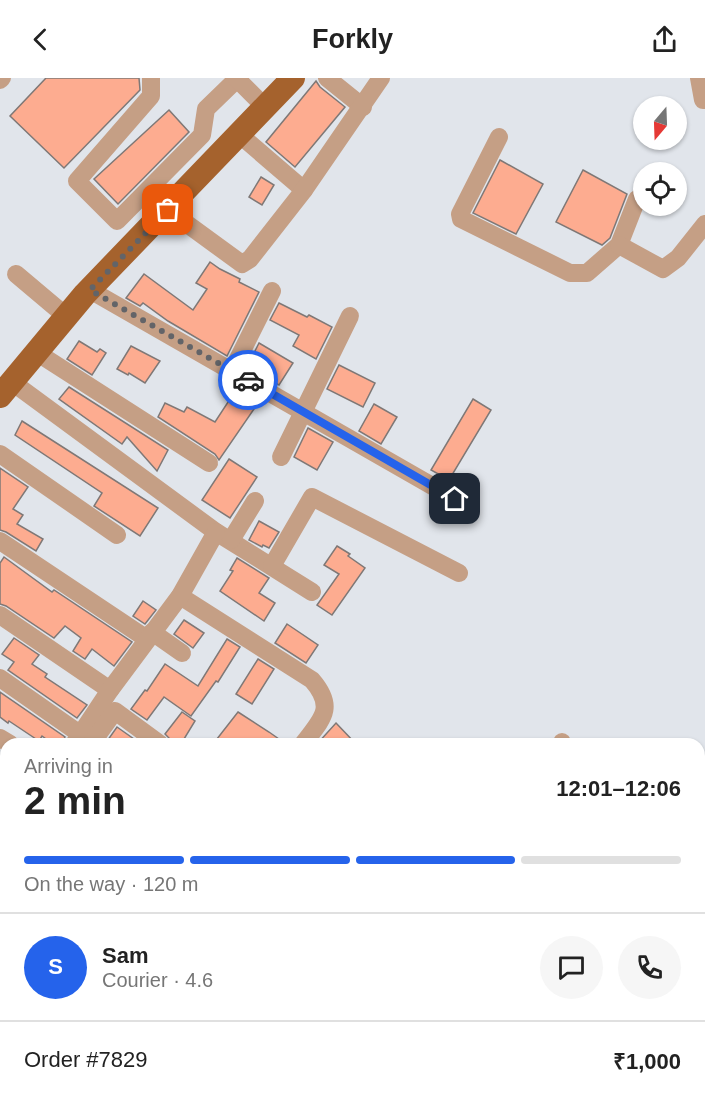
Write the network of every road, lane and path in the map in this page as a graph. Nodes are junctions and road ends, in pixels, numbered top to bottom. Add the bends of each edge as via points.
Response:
1 (151, 78) edge
2 (293, 78) edge
3 (327, 78) edge
4 (381, 78) edge
5 (699, 78) edge
6 (238, 79) edge
7 (705, 100) edge
8 (265, 107) junction
9 (363, 107) junction
10 (240, 135) junction
11 (499, 137) dead end
12 (304, 190) junction
13 (168, 210) junction
14 (633, 215) edge
15 (117, 221) junction
16 (705, 224) edge
17 (138, 240) junction
18 (623, 247) junction
19 (16, 274) dead end
20 (90, 290) junction
21 (272, 291) dead end
22 (350, 316) dead end
23 (67, 317) junction
24 (36, 352) junction
25 (232, 371) junction
26 (6, 389) edge
27 (303, 412) junction
28 (0, 454) edge
29 (281, 457) dead end
30 (209, 464) dead end
31 (455, 499) dead end
32 (255, 501) dead end
33 (117, 535) dead end
34 (224, 536) junction
35 (0, 541) edge
36 (272, 567) junction
37 (459, 573) dead end
38 (312, 592) dead end
39 (180, 596) junction
40 (0, 615) edge
41 (150, 636) junction
42 (182, 653) dead end
43 (0, 678) edge
44 (110, 690) junction
45 (78, 738) edge
46 (84, 738) edge
47 (85, 738) edge
48 (152, 738) edge
49 (307, 738) edge

1 - 15 street via 151,96 76,181
2 - 8 main road
3 - 9 street
4 - 9 street
5 - 7 street
6 - 8 street
6 - 15 street via 206,109 202,135
8 - 10 main road
9 - 12 street
10 - 12 street
10 - 13 main road
11 - 18 street via 460,213 461,219 570,273 587,273
12 - 13 street via 242,264
13 - 17 main road
14 - 18 street
15 - 17 street
16 - 18 street via 678,258 663,269
17 - 20 main road
19 - 23 street
20 - 23 main road
20 - 25 street
21 - 25 street
22 - 27 street
23 - 24 main road
24 - 26 main road
24 - 30 street
25 - 27 street
26 - 34 street
27 - 29 street
27 - 31 street
28 - 33 street
32 - 34 street
34 - 36 street
34 - 39 street
35 - 41 street
36 - 37 street via 312,497
36 - 38 street
39 - 41 street
39 - 49 street via 312,680 326,705
40 - 44 street
41 - 42 street
41 - 44 street
43 - 45 street
44 - 46 street
47 - 48 street via 115,711

